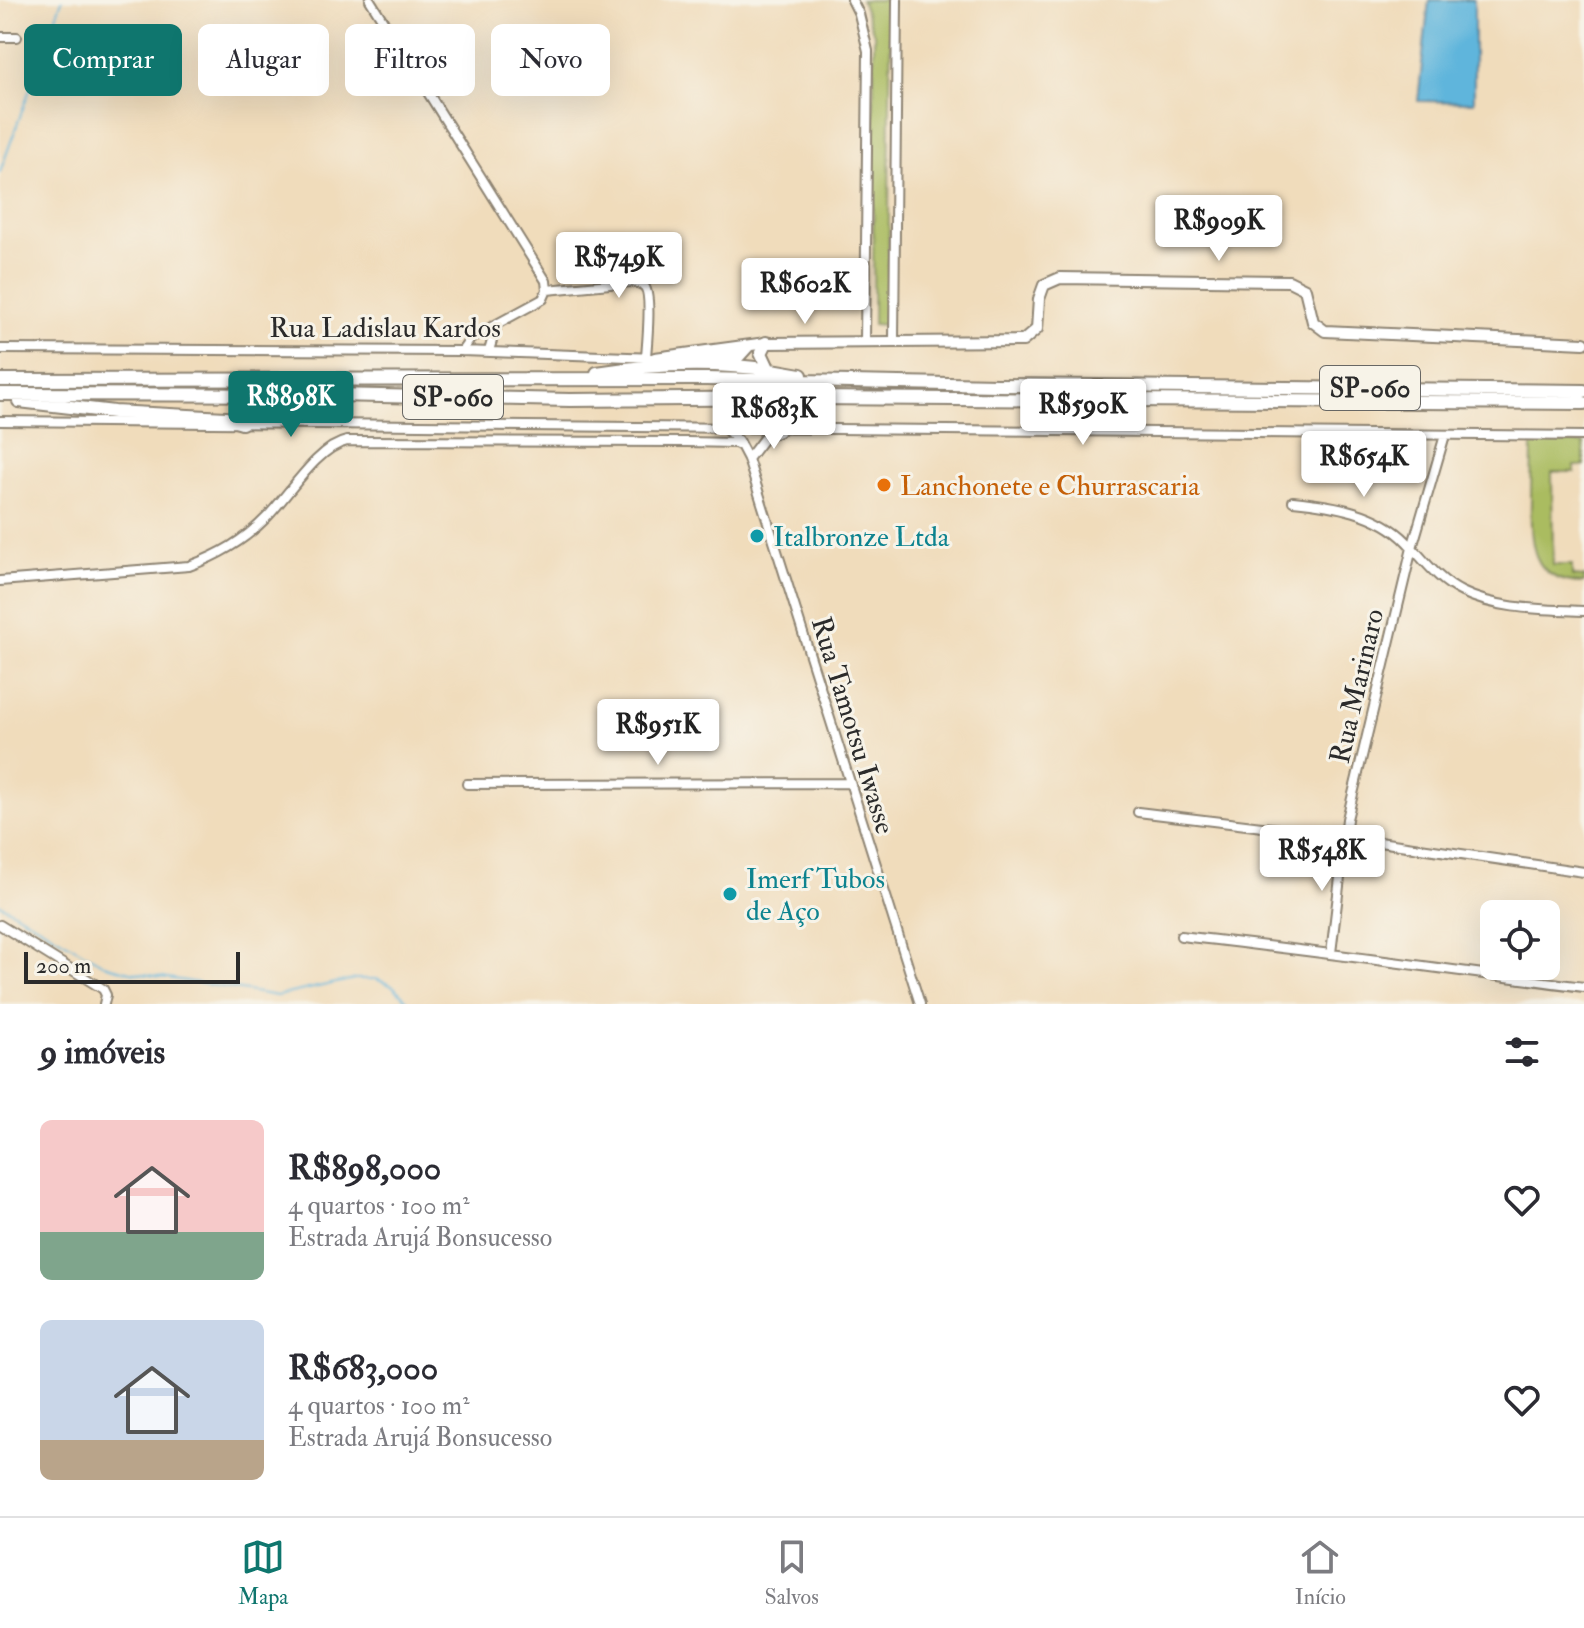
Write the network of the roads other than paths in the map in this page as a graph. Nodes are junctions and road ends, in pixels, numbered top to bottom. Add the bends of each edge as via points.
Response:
1 (370, 0) edge
2 (852, 0) edge
3 (897, 0) edge
4 (0, 37) edge
5 (17, 37) dead end
6 (547, 290) junction
7 (496, 327) junction
8 (865, 342) junction
9 (894, 342) junction
10 (766, 343) junction
11 (1584, 343) edge
12 (0, 349) edge
13 (462, 351) junction
14 (489, 351) junction
15 (651, 358) junction
16 (624, 368) junction
17 (768, 368) junction
18 (0, 372) edge
19 (558, 379) junction
20 (0, 380) edge
21 (46, 380) junction
22 (838, 380) junction
23 (1584, 391) edge
24 (0, 396) edge
25 (1584, 403) edge
26 (0, 421) edge
27 (242, 423) junction
28 (724, 428) junction
29 (782, 429) junction
30 (1445, 435) junction
31 (1584, 436) edge
32 (741, 446) junction
33 (748, 459) junction
34 (1293, 501) dead end
35 (1412, 548) junction
36 (0, 581) edge
37 (1584, 611) edge
38 (849, 783) junction
39 (467, 784) dead end
40 (1138, 812) dead end
41 (1345, 837) junction
42 (1584, 872) edge
43 (0, 925) edge
44 (1181, 936) dead end
45 (1331, 953) junction
46 (1584, 987) edge
47 (105, 1002) edge
48 (920, 1004) edge

1 - 6 street via 545,277
2 - 8 street via 868,51
3 - 9 street
4 - 5 street
6 - 7 street via 539,302
6 - 15 street via 642,285 648,298
7 - 13 street via 471,338
7 - 14 street
8 - 9 main road
8 - 10 main road
9 - 11 main road via 1023,341 1037,329 1044,285 1060,278 1289,281 1305,289 1313,322 1325,331
10 - 15 main road via 749,346 739,357
10 - 17 highway via 761,353
12 - 13 street, Rua Ladislau Kardos
13 - 14 street, Rua Ladislau Kardos
14 - 15 street, Rua Ladislau Kardos
15 - 16 highway
16 - 17 highway
16 - 19 highway
17 - 22 highway
18 - 21 highway
19 - 21 highway, SP-060
19 - 22 highway, SP-060
20 - 21 highway, SP-060
22 - 23 highway, SP-060
24 - 25 highway, SP-060
24 - 27 highway
26 - 27 street
27 - 28 street
28 - 29 street
28 - 32 street, Rua Tamotsu Iwasse
29 - 30 street
29 - 33 street via 764,438
30 - 31 street
30 - 35 street, Rua Marinaro
32 - 33 street, Rua Tamotsu Iwasse
32 - 36 street via 336,443 267,517 216,556 189,566
33 - 38 street, Rua Tamotsu Iwasse
34 - 35 street via 1349,510 1388,528
35 - 37 street via 1462,592 1514,606
35 - 41 street, Rua Marinaro
38 - 39 street
38 - 48 street, Rua Tamotsu Iwasse
40 - 41 street
41 - 42 street
41 - 45 street, Rua Marinaro
43 - 47 street via 103,989
44 - 45 street
45 - 46 street

